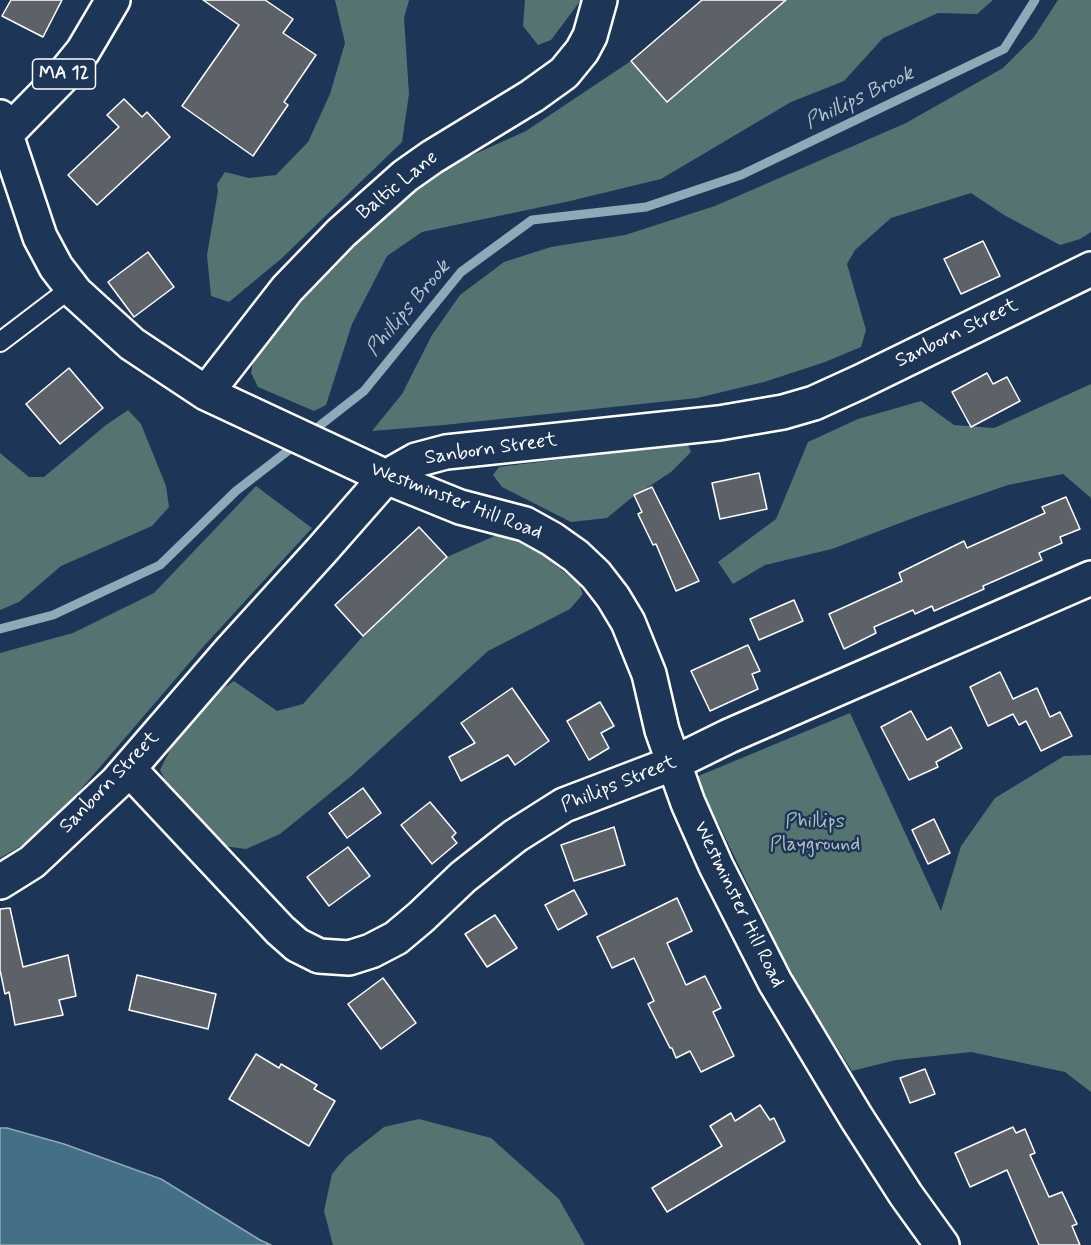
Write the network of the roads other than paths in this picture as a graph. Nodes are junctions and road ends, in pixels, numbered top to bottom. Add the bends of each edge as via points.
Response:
1 (113, 0) edge
2 (600, 0) edge
3 (2, 128) edge
4 (1091, 269) edge
5 (71, 288) junction
6 (0, 342) edge
7 (206, 393) junction
8 (386, 477) junction
9 (1091, 578) edge
10 (674, 763) junction
11 (129, 769) junction
12 (0, 882) edge
13 (942, 1245) edge

1 - 3 street, MA 12 via 83,51 61,78
2 - 7 street, Baltic Lane via 590,36 564,73 405,176 341,233 287,289
3 - 5 street, Westminster Hill Road via 40,237
4 - 8 street, Sanborn Street via 814,403 730,421 446,452 416,460
5 - 6 lane
5 - 7 street, Westminster Hill Road via 132,344
7 - 8 street, Westminster Hill Road
8 - 10 street, Westminster Hill Road via 460,507 525,524 552,539 596,574 628,621 649,674
8 - 11 street, Sanborn Street
9 - 10 street, Phillips Street
10 - 11 street, Phillips Street via 564,805 515,836 463,877 396,938 360,956 334,958 306,951 280,930
10 - 13 street, Westminster Hill Road via 716,866 775,982 856,1117
11 - 12 street, Sanborn Street via 32,861

